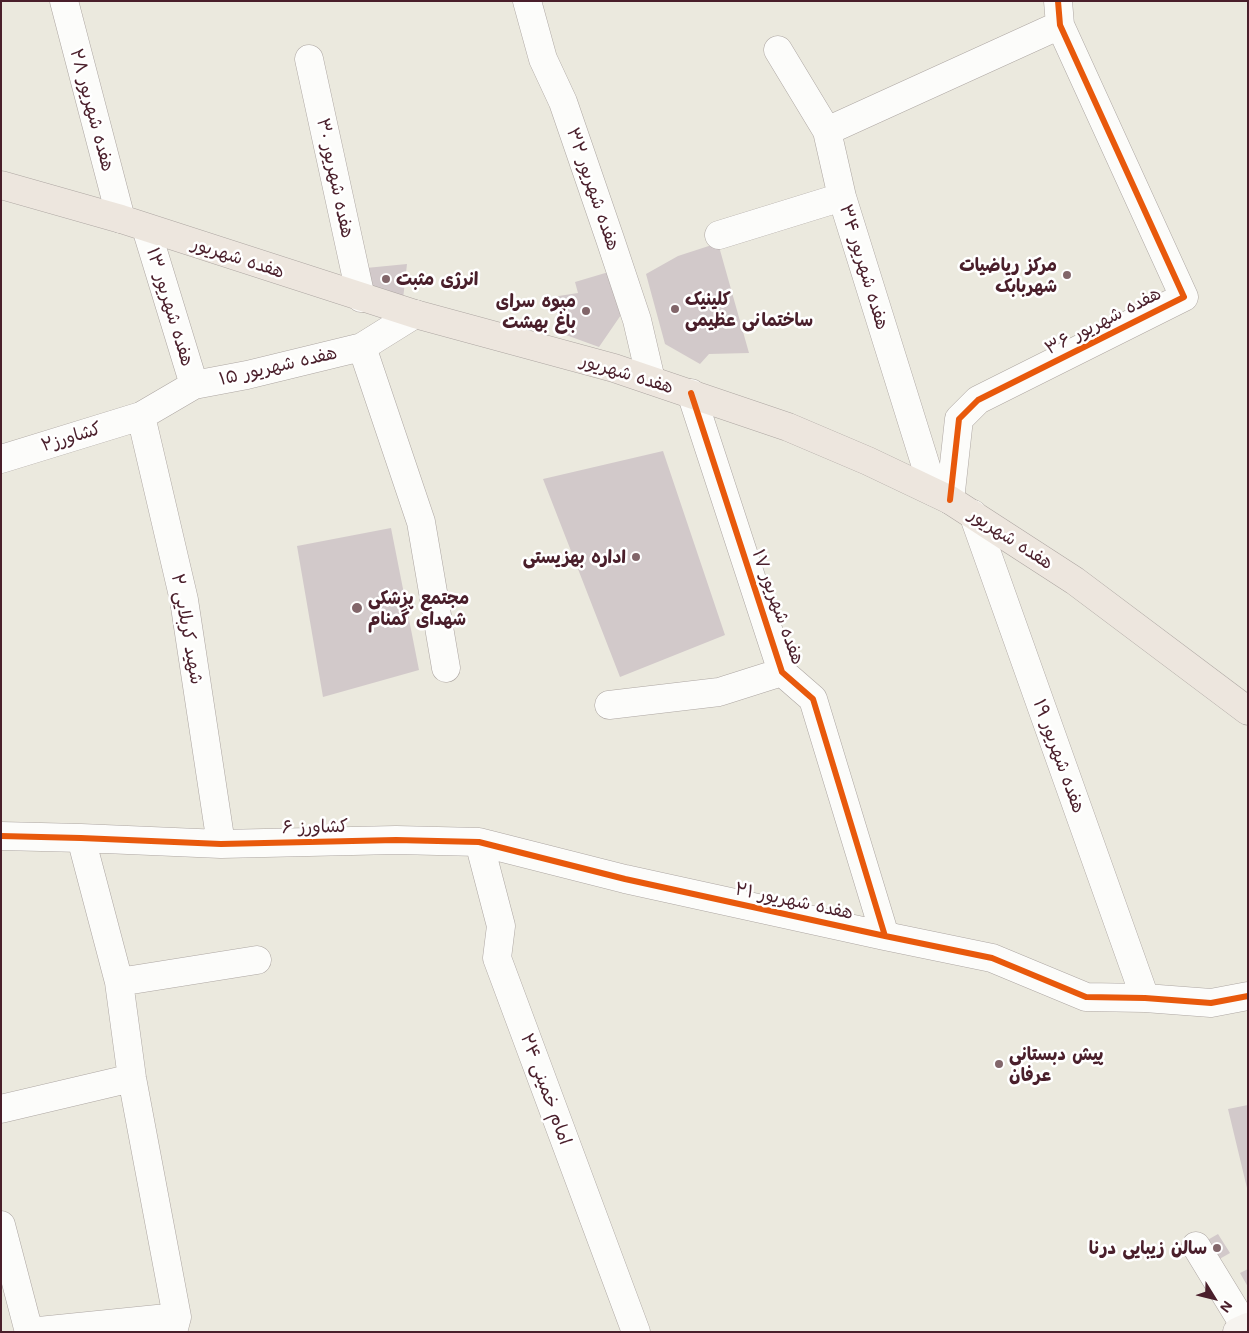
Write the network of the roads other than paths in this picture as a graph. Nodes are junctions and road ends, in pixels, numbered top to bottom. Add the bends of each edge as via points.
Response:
1 (64, 1) edge
2 (527, 1) edge
3 (1059, 13) edge
4 (778, 50) dead end
5 (309, 59) dead end
6 (827, 130) junction
7 (1, 185) edge
8 (842, 197) junction
9 (121, 219) junction
10 (146, 228) junction
11 (719, 235) dead end
12 (361, 298) junction
13 (415, 314) junction
14 (362, 347) junction
15 (651, 380) junction
16 (194, 385) junction
17 (691, 393) junction
18 (141, 416) junction
19 (1, 459) edge
20 (942, 496) junction
21 (974, 514) junction
22 (446, 668) dead end
23 (782, 672) junction
24 (609, 705) dead end
25 (1248, 711) edge
26 (1, 836) edge
27 (81, 838) junction
28 (479, 842) junction
29 (221, 844) junction
30 (625, 879) joint
31 (884, 936) junction
32 (257, 960) dead end
33 (119, 982) junction
34 (1248, 996) edge
35 (1145, 998) junction
36 (132, 1078) junction
37 (1, 1109) edge
38 (1, 1225) edge
39 (1196, 1246) dead end
40 (175, 1324) edge
41 (1244, 1329) edge
42 (29, 1332) edge
43 (636, 1332) edge

1 - 9 street, هفده شهریور ۲۸
2 - 15 street, هفده شهریور ۳۲ via 543,60 563,102 637,320
3 - 6 street
3 - 20 street, هفده شهریور ۳۶ via 1184,298 978,400 959,419
4 - 6 street, هفده شهریور ۳۴
5 - 12 street, هفده شهریور ۳۰
6 - 8 street, هفده شهریور ۳۴
7 - 9 main road, هفده شهریور
8 - 11 street
8 - 20 street, هفده شهریور ۳۴
9 - 10 main road, هفده شهریور
10 - 12 main road, هفده شهریور
10 - 16 street, هفده شهریور ۱۳
12 - 13 main road, هفده شهریور
13 - 14 street, هفده شهریور ۱۵
13 - 15 main road, هفده شهریور
14 - 16 street, هفده شهریور ۱۵
14 - 22 street via 421,522
15 - 17 main road, هفده شهریور
16 - 18 street, هفده شهریور ۱۵
17 - 20 main road, هفده شهریور via 788,427
17 - 23 street, هفده شهریور ۱۷
18 - 19 street, کشاورز۲
18 - 29 street, شهید کربلایی ۲ via 184,600
20 - 21 main road, هفده شهریور
21 - 25 main road, هفده شهریور via 1075,581
21 - 35 street, هفده شهریور ۱۹
23 - 24 street via 719,692
23 - 31 street, هفده شهریور ۱۷ via 813,699
26 - 27 street, کشاورز ۶
27 - 29 street, کشاورز ۶
27 - 33 street
28 - 29 street, کشاورز ۶ via 396,840
28 - 30 street, کشاورز ۶
28 - 43 street, امام خمینی ۲۴ via 502,926 498,958
30 - 31 street, هفده شهریور ۲۱
31 - 35 street, هفده شهریور ۲۱ via 992,958 1086,997
32 - 33 street
33 - 36 street
34 - 35 street, هفده شهریور ۲۱ via 1211,1003
36 - 37 street
36 - 40 street
38 - 42 street
39 - 41 street
40 - 42 street

